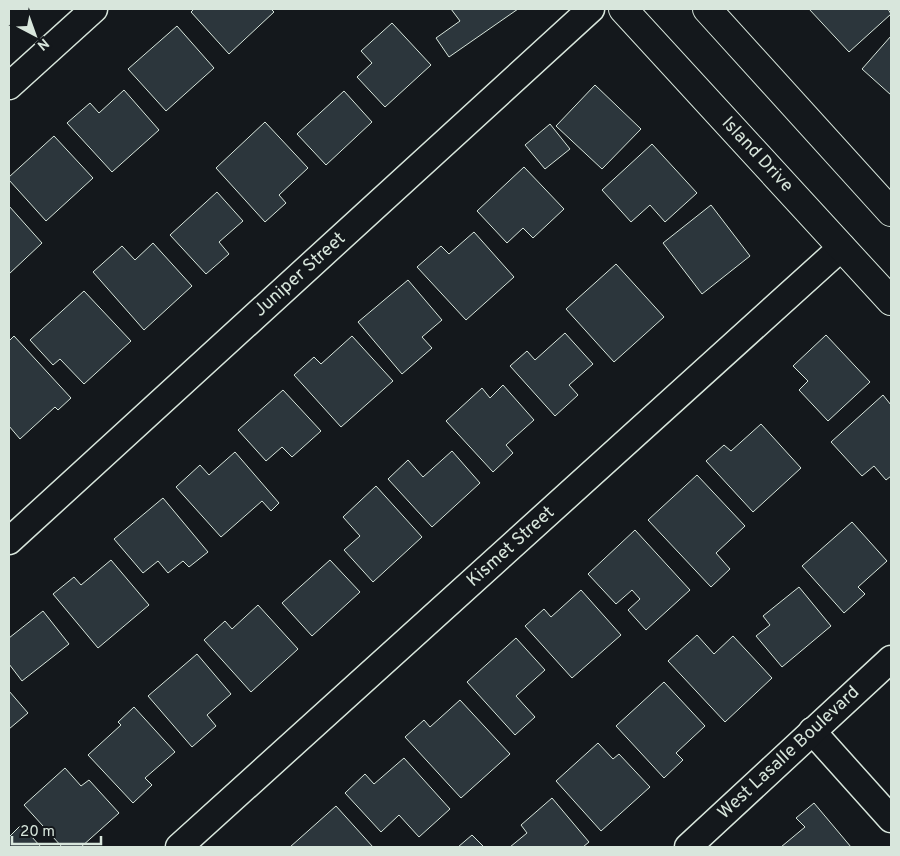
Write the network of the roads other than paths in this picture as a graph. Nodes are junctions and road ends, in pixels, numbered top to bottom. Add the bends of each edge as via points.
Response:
1 (94, 9) edge
2 (591, 9) edge
3 (623, 9) edge
4 (707, 9) edge
5 (9, 86) edge
6 (889, 206) edge
7 (842, 247) junction
8 (891, 301) edge
9 (9, 541) edge
10 (891, 659) edge
11 (812, 731) junction
12 (891, 819) edge
13 (179, 847) edge
14 (688, 847) edge

1 - 5 street
2 - 9 street, Juniper Street
3 - 7 street, Island Drive
4 - 6 street
7 - 8 street, Island Drive
7 - 13 street, Kismet Street
10 - 11 street, West Lasalle Boulevard
11 - 12 street
11 - 14 street, West Lasalle Boulevard

